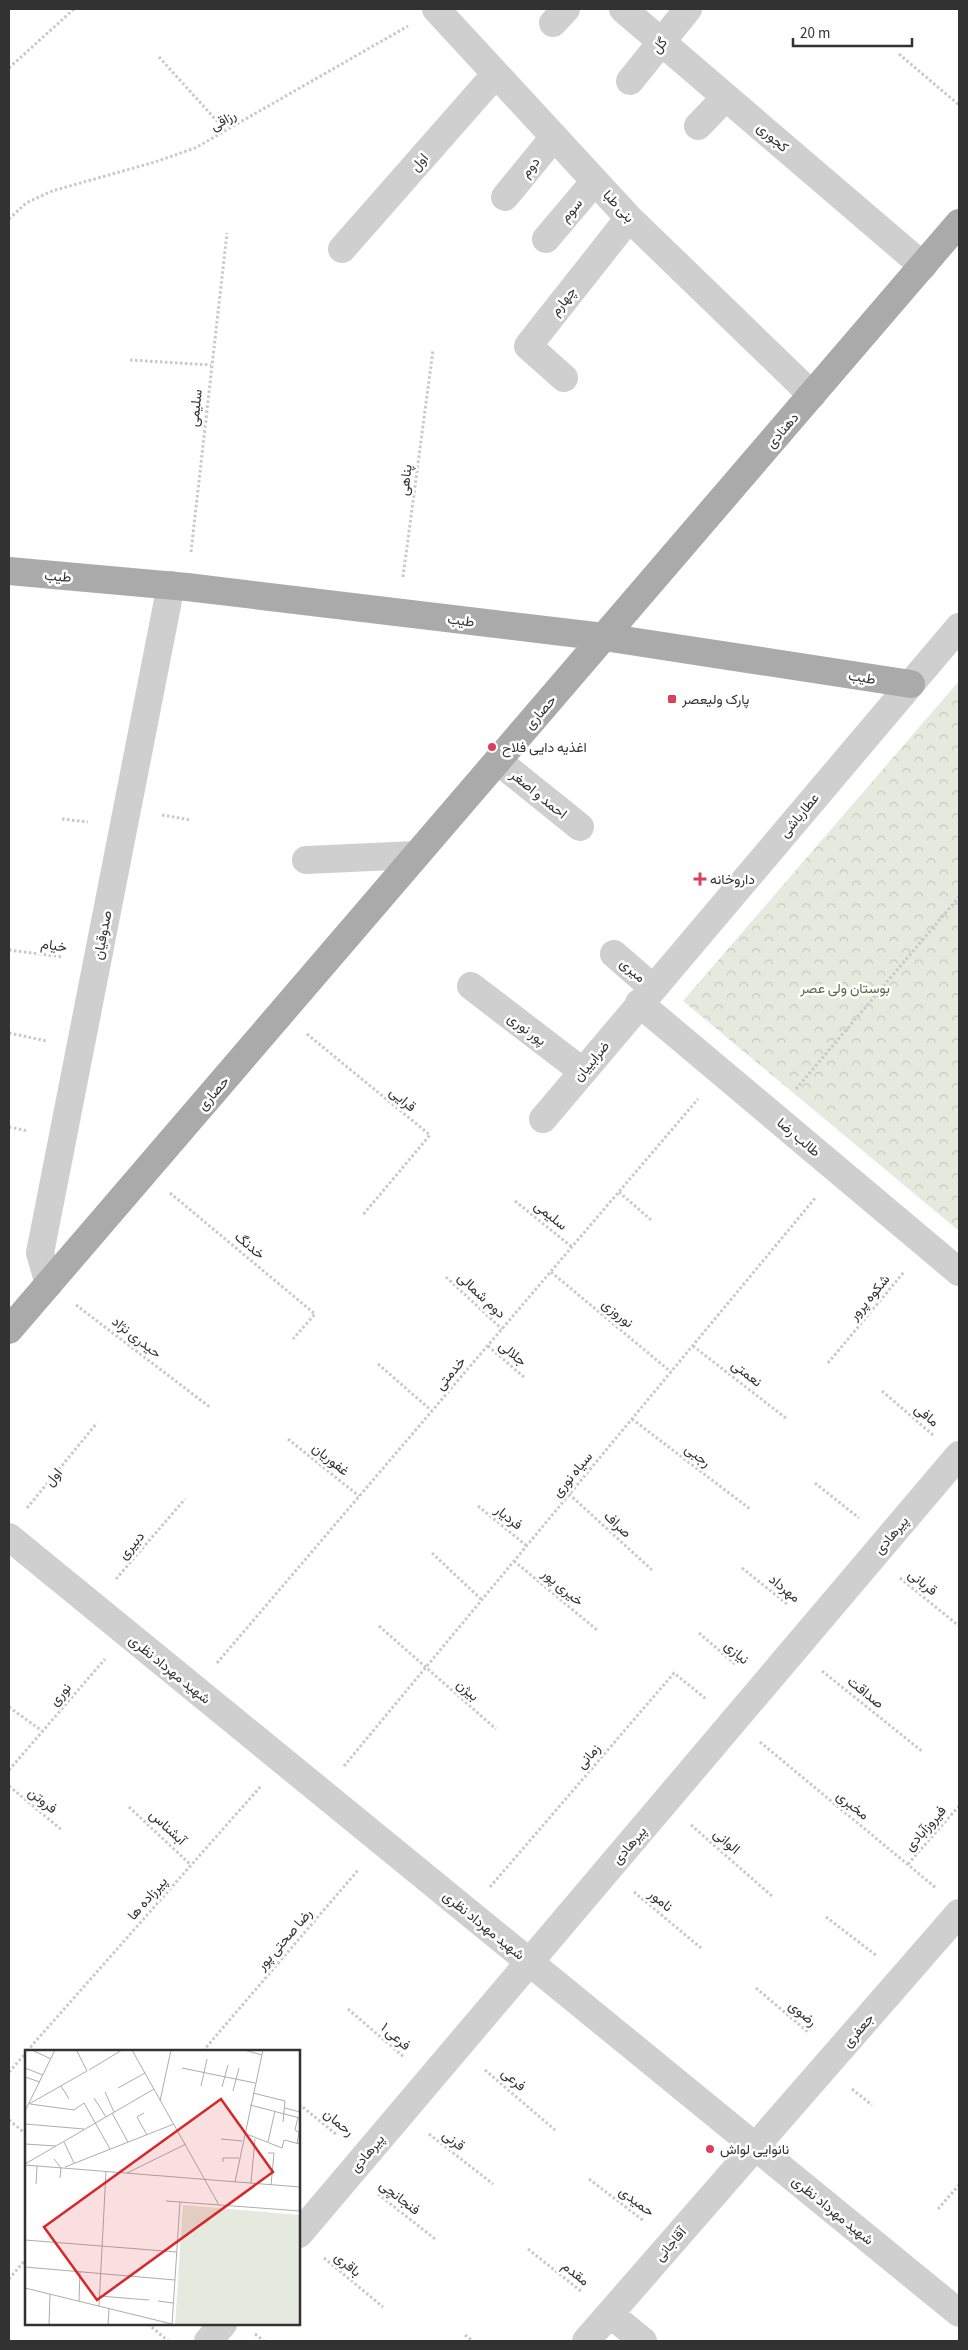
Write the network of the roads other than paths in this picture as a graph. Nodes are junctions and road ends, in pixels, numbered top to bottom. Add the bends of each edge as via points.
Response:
1 (437, 9) edge
2 (623, 9) edge
3 (688, 9) edge
4 (662, 42) junction
5 (495, 75) junction
6 (630, 81) dead end
7 (726, 97) junction
8 (698, 126) dead end
9 (554, 137) junction
10 (595, 181) junction
11 (505, 197) dead end
12 (629, 218) junction
13 (959, 223) edge
14 (546, 239) dead end
15 (342, 250) dead end
16 (923, 266) junction
17 (564, 378) dead end
18 (812, 395) junction
19 (9, 571) edge
20 (179, 586) junction
21 (959, 627) edge
22 (604, 637) junction
23 (910, 684) junction
24 (498, 761) junction
25 (580, 826) dead end
26 (416, 855) junction
27 (306, 860) dead end
28 (614, 954) dead end
29 (471, 986) dead end
30 (646, 995) junction
31 (582, 1071) junction
32 (543, 1119) dead end
33 (959, 1272) edge
34 (49, 1284) junction
35 (9, 1330) edge
36 (959, 1455) edge
37 (15, 1526) edge
38 (959, 1913) edge
39 (530, 1962) junction
40 (754, 2146) junction
41 (300, 2233) edge
42 (955, 2302) edge
43 (610, 2314) junction
44 (222, 2325) edge
45 (208, 2341) edge
46 (586, 2341) edge
47 (643, 2341) edge

1 - 5 street, بنی طبا
2 - 4 street, کجوری
3 - 4 street, گل
4 - 6 street, گل
4 - 7 street, کجوری
5 - 9 street, بنی طبا
5 - 15 street, اول
7 - 8 street
7 - 16 street, کجوری
9 - 10 street, بنی طبا
9 - 11 street, دوم
10 - 12 street, بنی طبا
10 - 14 street, سوم
12 - 17 street, چهارم via 528,346
12 - 18 street, بنی طبا
13 - 16 main road, دهنادی
16 - 18 main road, دهنادی
18 - 22 main road, دهنادی
19 - 20 main road, طیب
20 - 22 main road, طیب
20 - 34 street, صدوقیان via 97,962 40,1253
21 - 23 street, عطارباشی
22 - 23 main road, طیب
22 - 24 main road, حصاری
23 - 30 street, عطارباشی
24 - 25 street, احمد و اصغر
24 - 26 main road, حصاری
26 - 27 street
26 - 34 main road, حصاری
28 - 30 street, میری
29 - 31 street, پور نوری
30 - 31 street, ضرابییان
30 - 33 street, طالب رضا via 722,1072
31 - 32 street, ضرابییان
34 - 35 main road, حصاری
36 - 39 street, پیرهادی
37 - 39 street, شهید مهرداد نظری via 93,1606
38 - 40 street, جعفری
39 - 40 street, شهید مهرداد نظری
39 - 41 street, پیرهادی
40 - 42 street, شهید مهرداد نظری
40 - 43 street, آقاجانی
43 - 46 street, آقاجانی
43 - 47 street
44 - 45 street

